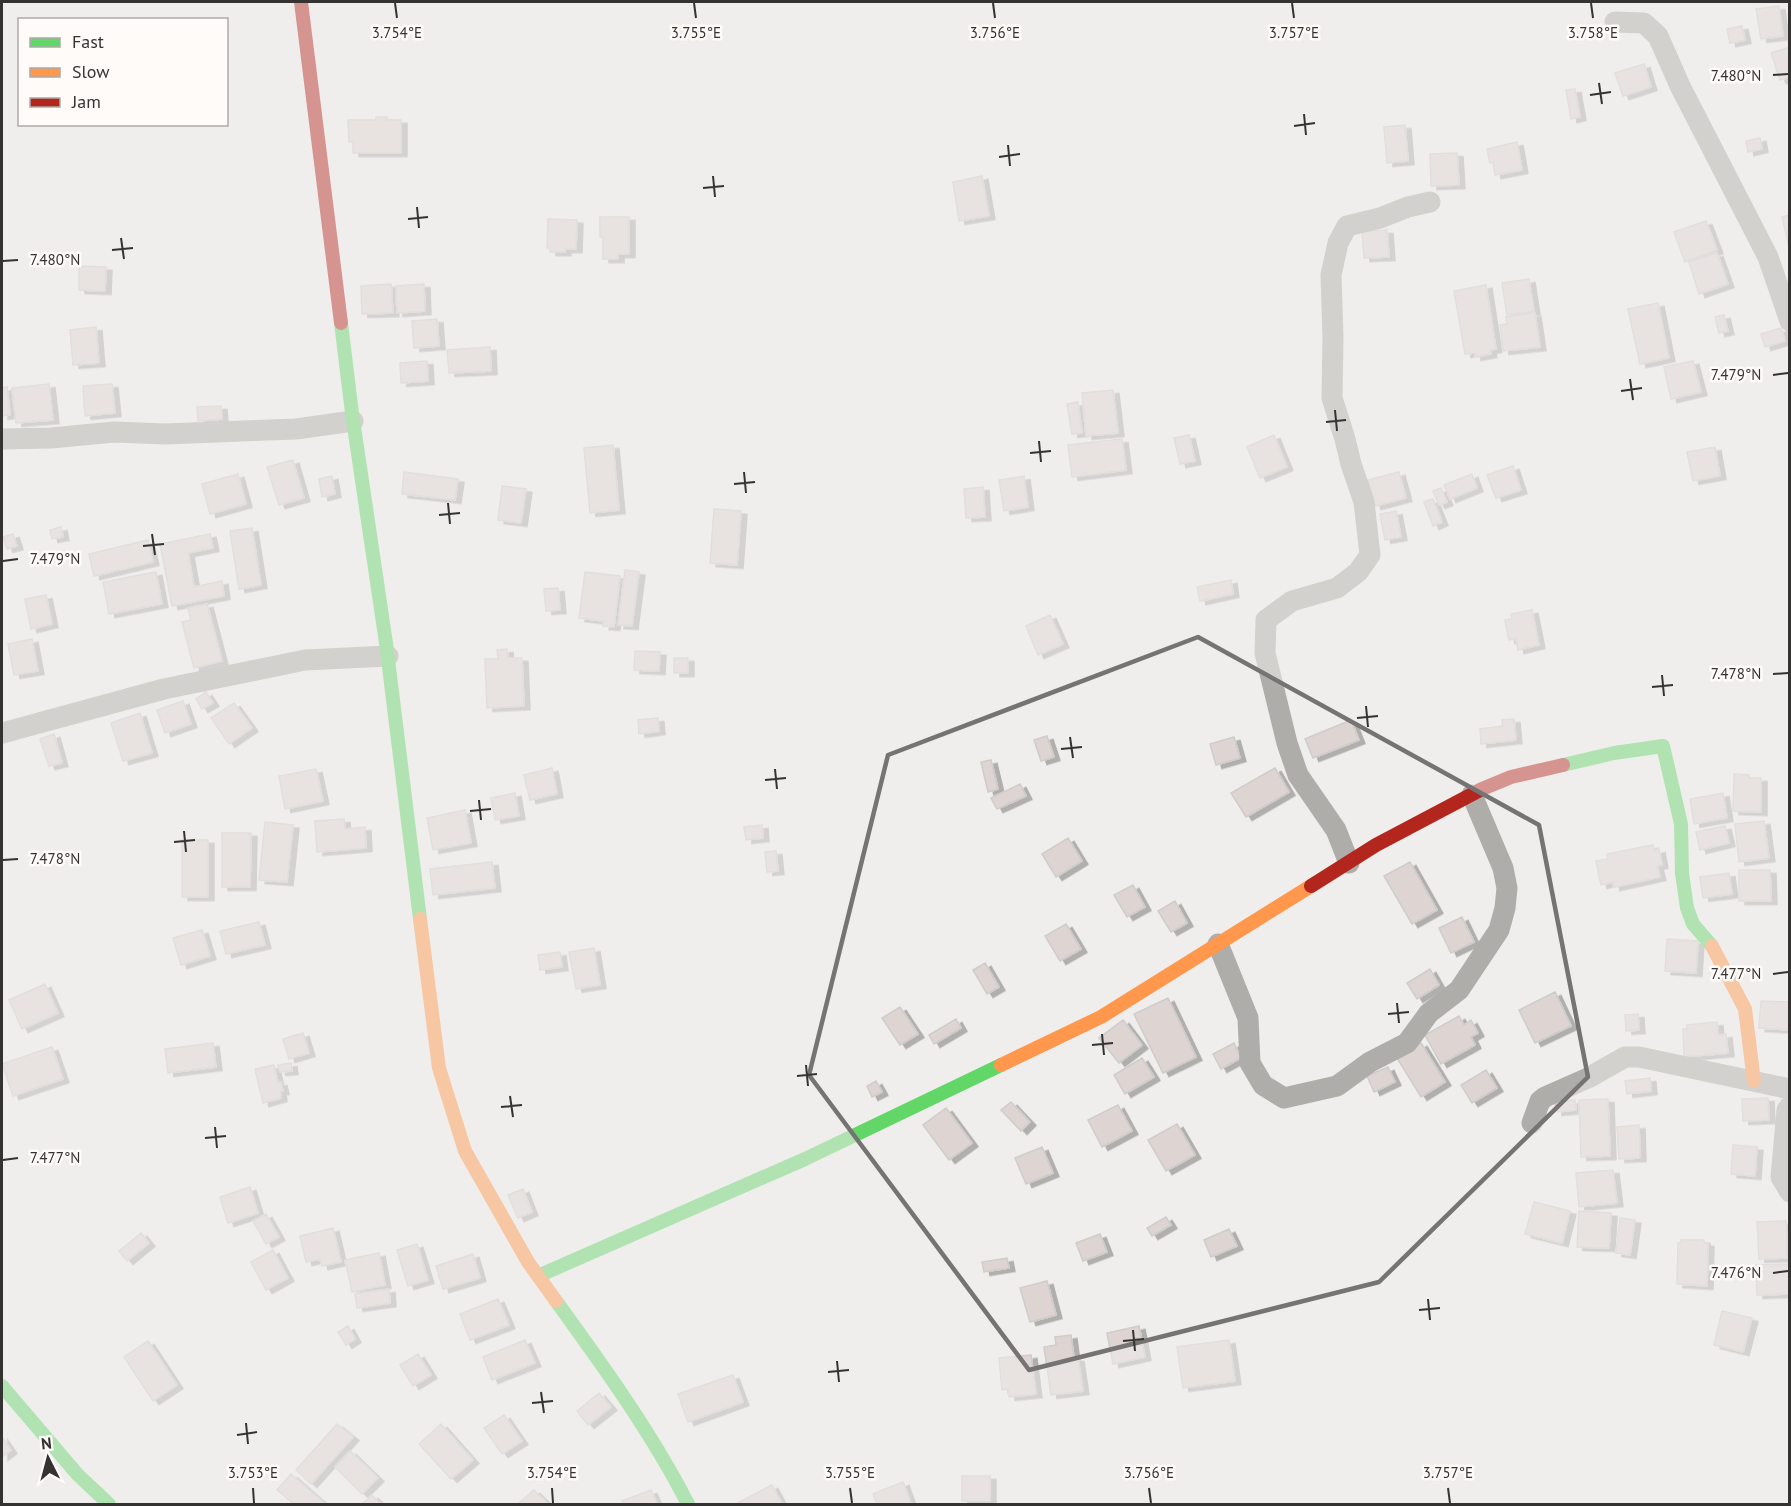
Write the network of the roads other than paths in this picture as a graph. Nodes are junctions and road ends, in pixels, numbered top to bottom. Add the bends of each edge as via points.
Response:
1 (301, 2) edge
2 (1615, 22) dead end
3 (1430, 202) dead end
4 (1790, 321) edge
5 (353, 421) junction
6 (2, 439) edge
7 (388, 656) junction
8 (2, 733) edge
9 (1472, 795) junction
10 (1349, 863) junction
11 (1218, 945) junction
12 (1754, 1081) junction
13 (1790, 1089) edge
14 (1790, 1106) edge
15 (1532, 1123) dead end
16 (1790, 1192) edge
17 (538, 1276) junction
18 (2, 1386) edge
19 (109, 1504) edge
20 (687, 1504) edge

1 - 5 street
2 - 4 street via 1644,23 1658,36 1768,257
3 - 10 street via 1347,226 1338,243 1331,275 1332,398 1365,501 1370,555 1358,572 1336,588 1292,601 1266,620 1265,653 1287,743 1298,775 1336,830
5 - 6 street via 296,429 114,432
5 - 7 street
7 - 8 street via 305,660 164,688
7 - 17 street via 439,1068 465,1151
9 - 10 street
9 - 11 street via 1503,868 1507,888 1499,930 1459,990 1429,1013 1407,1043 1370,1062 1337,1086 1284,1098 1263,1085 1250,1063 1248,1018
9 - 12 street via 1511,777 1663,746 1681,824 1687,908 1692,924 1712,946 1745,1009
10 - 11 street
11 - 17 street via 1101,1017 805,1160
12 - 13 street
12 - 15 street via 1639,1057 1625,1058 1545,1097
14 - 16 street via 1781,1177
17 - 20 street via 612,1379 670,1469
18 - 19 street via 78,1475

